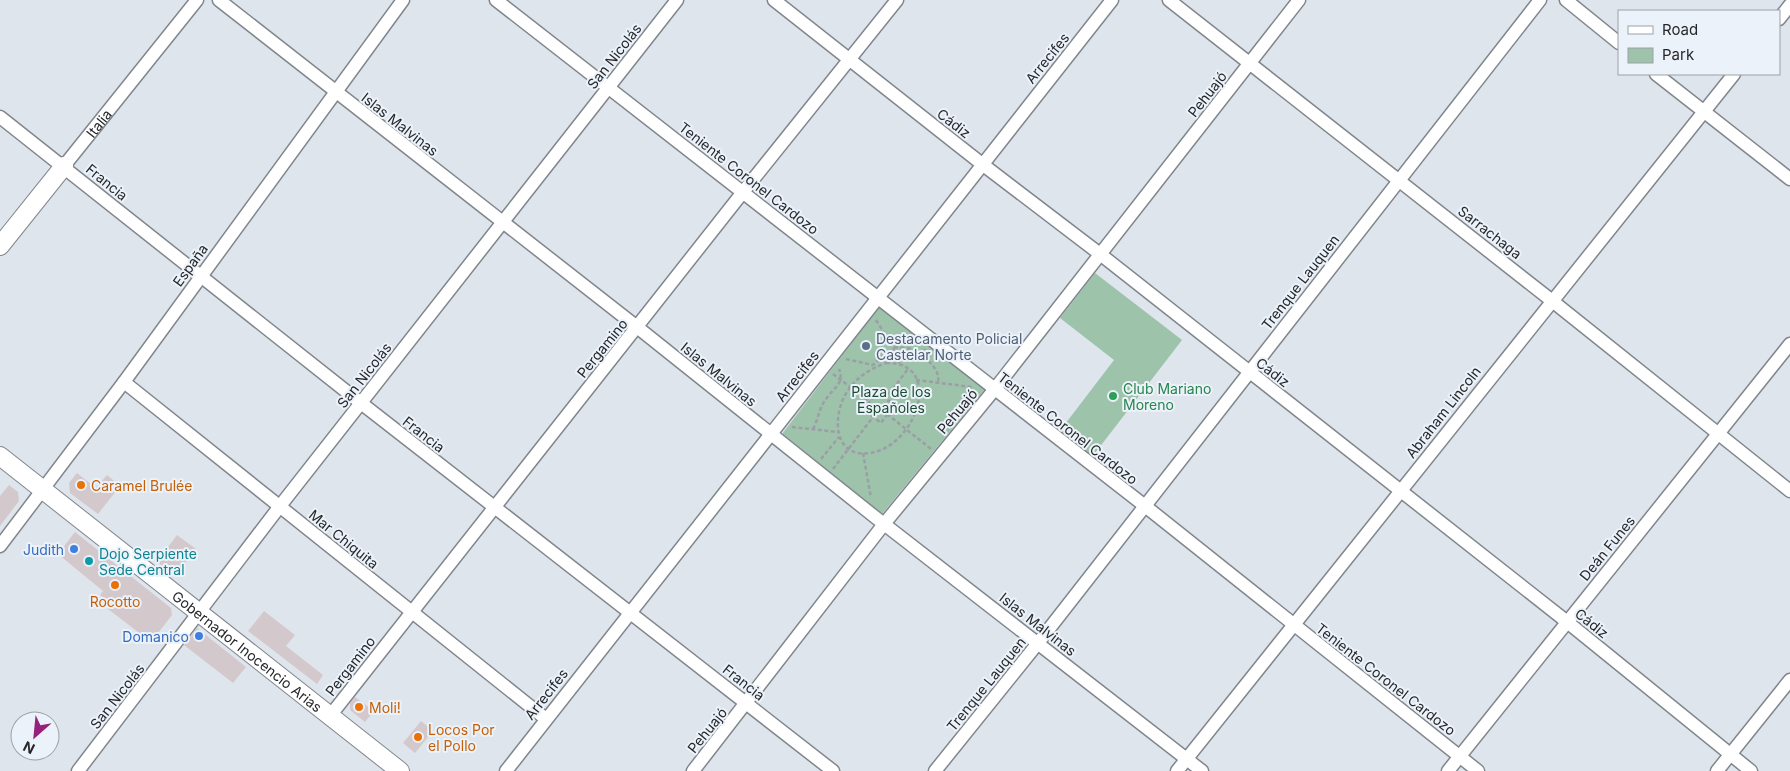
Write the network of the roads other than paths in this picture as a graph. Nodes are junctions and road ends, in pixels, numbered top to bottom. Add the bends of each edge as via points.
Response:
1 (196, 0) edge
2 (219, 0) edge
3 (403, 0) edge
4 (496, 0) edge
5 (678, 0) edge
6 (774, 0) edge
7 (897, 0) edge
8 (1112, 0) edge
9 (1169, 0) edge
10 (1299, 0) edge
11 (1540, 0) edge
12 (1566, 0) edge
13 (1790, 5) edge
14 (1780, 18) edge
15 (1618, 42) edge
16 (849, 60) junction
17 (1249, 64) junction
18 (1657, 75) edge
19 (1733, 75) edge
20 (608, 87) junction
21 (335, 92) junction
22 (1703, 112) junction
23 (0, 117) edge
24 (982, 164) junction
25 (64, 166) junction
26 (1790, 179) edge
27 (1399, 180) junction
28 (743, 192) junction
29 (503, 224) junction
30 (0, 246) edge
31 (1100, 254) junction
32 (201, 276) junction
33 (878, 298) junction
34 (1552, 300) junction
35 (637, 327) junction
36 (1790, 344) edge
37 (1248, 372) junction
38 (124, 382) junction
39 (994, 390) junction
40 (361, 403) junction
41 (774, 430) junction
42 (1719, 434) junction
43 (0, 456) edge
44 (42, 490) junction
45 (1400, 491) junction
46 (1790, 491) edge
47 (280, 506) junction
48 (1145, 506) junction
49 (494, 507) junction
50 (880, 521) junction
51 (0, 546) edge
52 (412, 612) junction
53 (629, 612) junction
54 (199, 613) junction
55 (1566, 621) junction
56 (1294, 626) junction
57 (1038, 643) junction
58 (1790, 680) edge
59 (747, 704) junction
60 (330, 716) junction
61 (546, 719) junction
62 (1730, 754) junction
63 (1460, 756) junction
64 (1187, 759) junction
65 (78, 771) edge
66 (400, 771) edge
67 (506, 771) edge
68 (693, 771) edge
69 (833, 771) edge
70 (935, 771) edge
71 (1177, 771) edge
72 (1202, 771) edge
73 (1448, 771) edge
74 (1478, 771) edge
75 (1717, 771) edge
76 (1751, 771) edge

1 - 25 street, Italia
2 - 21 street, Islas Malvinas
3 - 21 street, España
4 - 20 street, Teniente Coronel Cardozo
5 - 20 street, San Nicolás
6 - 16 street, Cádiz
7 - 16 street, Pergamino
8 - 24 street, Arrecifes
9 - 17 street, Sarrachaga
10 - 17 street, Pehuajó
11 - 27 street, Trenque Lauquen
12 - 15 street
13 - 14 street
16 - 24 street, Cádiz
16 - 28 street, Pergamino
17 - 27 street, Sarrachaga
17 - 31 street, Pehuajó
18 - 22 street
19 - 22 street, Abraham Lincoln
20 - 28 street, Teniente Coronel Cardozo
20 - 29 street, San Nicolás
21 - 29 street, Islas Malvinas
21 - 32 street, España
22 - 26 street
22 - 34 street, Abraham Lincoln
23 - 25 street, Francia
24 - 31 street, Cádiz
24 - 33 street, Arrecifes
25 - 30 street, Italia
25 - 32 street, Francia
27 - 34 street, Sarrachaga
27 - 37 street, Trenque Lauquen
28 - 33 street, Teniente Coronel Cardozo
28 - 35 street, Pergamino
29 - 35 street, Islas Malvinas
29 - 40 street, San Nicolás
31 - 37 street, Cádiz
31 - 39 street, Pehuajó
32 - 38 street, España
32 - 40 street, Francia
33 - 39 street, Teniente Coronel Cardozo
33 - 41 street, Arrecifes
34 - 42 street, Sarrachaga
34 - 45 street, Abraham Lincoln
35 - 41 street, Islas Malvinas
35 - 49 street, Pergamino
36 - 42 street, Deán Funes
37 - 45 street, Cádiz
37 - 48 street, Trenque Lauquen
38 - 44 street, España
38 - 47 street, Mar Chiquita
39 - 48 street, Teniente Coronel Cardozo
39 - 50 street, Pehuajó
40 - 47 street, San Nicolás
40 - 49 street, Francia
41 - 50 street, Islas Malvinas via 813,468
41 - 53 street, Arrecifes
42 - 46 street, Sarrachaga
42 - 55 street, Deán Funes
43 - 44 street, Gobernador Inocencio Arias
44 - 51 street, España
44 - 54 street, Gobernador Inocencio Arias
45 - 55 street, Cádiz
45 - 56 street, Abraham Lincoln
47 - 52 street, Mar Chiquita
47 - 54 street, San Nicolás
48 - 56 street, Teniente Coronel Cardozo
48 - 57 street, Trenque Lauquen
49 - 52 street, Pergamino
49 - 53 street, Francia
50 - 57 street, Islas Malvinas
50 - 59 street, Pehuajó
52 - 60 street, Pergamino
52 - 61 street, Mar Chiquita
53 - 59 street, Francia
53 - 61 street, Arrecifes
54 - 60 street, Gobernador Inocencio Arias
54 - 65 street, San Nicolás
55 - 62 street, Cádiz
55 - 63 street, Deán Funes
56 - 63 street, Teniente Coronel Cardozo
56 - 64 street, Abraham Lincoln
57 - 64 street, Islas Malvinas
57 - 70 street, Trenque Lauquen
58 - 62 street
59 - 68 street, Pehuajó
59 - 69 street, Francia
60 - 66 street, Gobernador Inocencio Arias
61 - 67 street, Arrecifes
62 - 75 street
62 - 76 street, Cádiz
63 - 73 street, Deán Funes
63 - 74 street, Teniente Coronel Cardozo
64 - 71 street, Abraham Lincoln
64 - 72 street, Islas Malvinas

